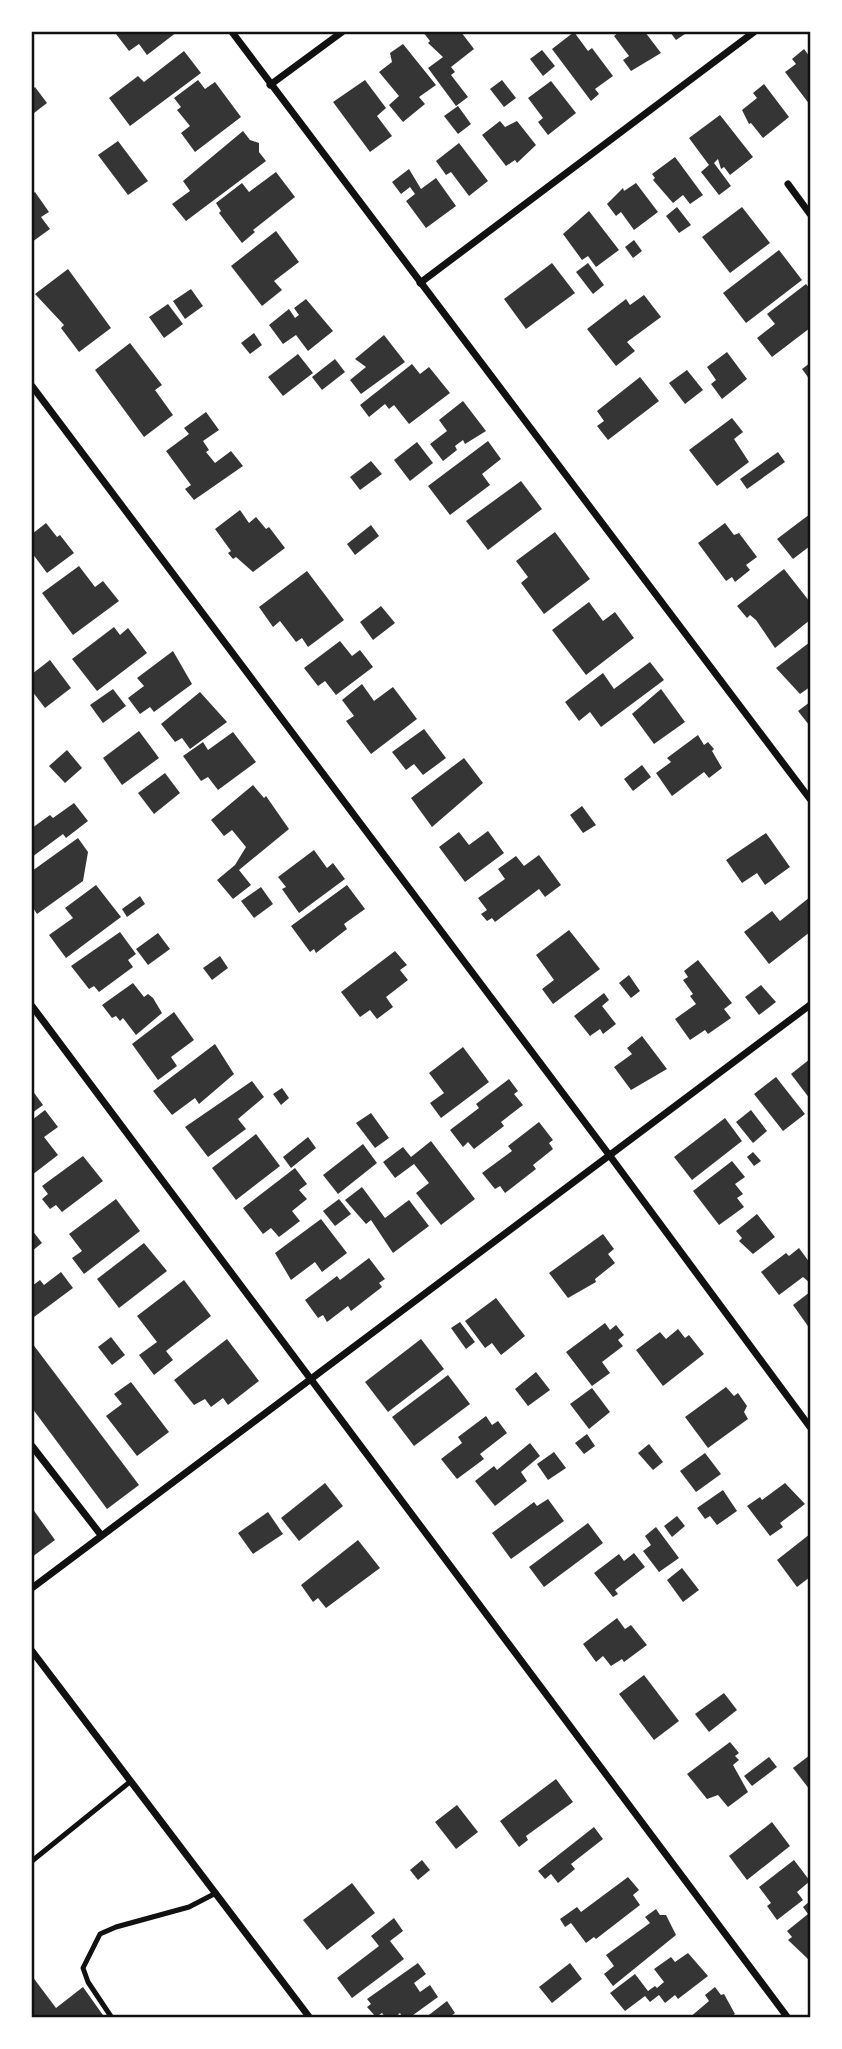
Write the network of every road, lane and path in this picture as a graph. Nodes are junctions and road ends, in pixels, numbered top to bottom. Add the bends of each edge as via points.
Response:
1 (232, 32) edge
2 (342, 32) edge
3 (754, 32) edge
4 (270, 85) junction
5 (788, 184) dead end
6 (810, 214) edge
7 (420, 283) junction
8 (32, 386) edge
9 (810, 799) edge
10 (810, 1005) edge
11 (32, 1006) edge
12 (610, 1156) junction
13 (309, 1378) junction
14 (810, 1427) edge
15 (32, 1446) edge
16 (101, 1535) junction
17 (32, 1588) edge
18 (32, 1651) edge
19 (131, 1782) junction
20 (32, 1861) edge
21 (216, 1893) junction
22 (112, 2018) edge
23 (310, 2018) edge
24 (788, 2018) edge

1 - 4 street
2 - 4 street
3 - 7 street
4 - 7 street
5 - 6 street
7 - 9 street
8 - 12 street
10 - 12 street
11 - 13 street
12 - 13 street
12 - 14 street
13 - 16 street
13 - 24 street
15 - 16 street
16 - 17 street
18 - 19 street
19 - 20 lane
19 - 21 street
21 - 22 lane via 189,1907 100,1934 83,1968
21 - 23 street

